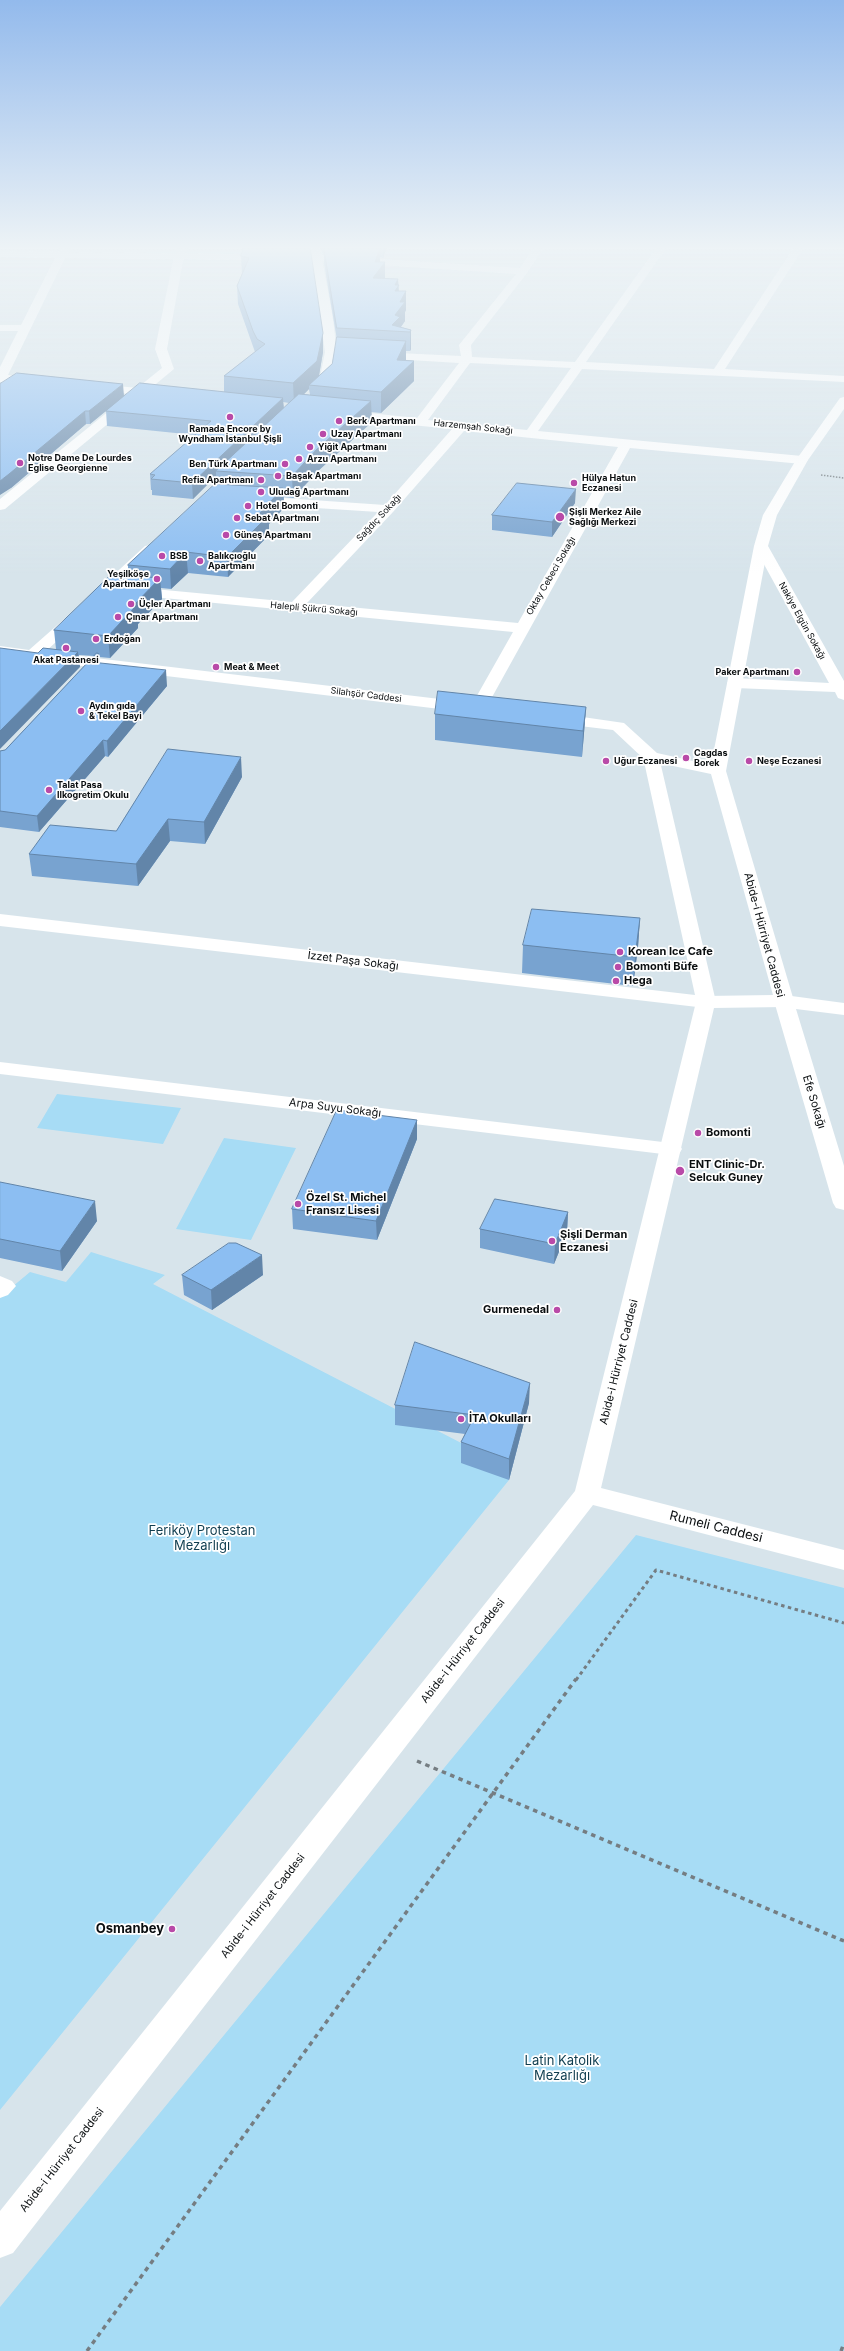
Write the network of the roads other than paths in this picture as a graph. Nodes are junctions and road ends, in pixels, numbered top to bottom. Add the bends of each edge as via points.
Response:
1 (11, 357) edge
2 (164, 357) edge
3 (334, 357) edge
4 (419, 357) edge
5 (585, 357) edge
6 (728, 357) edge
7 (467, 359) junction
8 (579, 365) junction
9 (718, 372) junction
10 (1, 379) edge
11 (844, 379) edge
12 (48, 383) edge
13 (79, 386) edge
14 (142, 392) junction
15 (173, 395) edge
16 (309, 399) edge
17 (844, 401) edge
18 (329, 412) edge
19 (420, 422) junction
20 (461, 426) junction
21 (531, 433) junction
22 (626, 444) junction
23 (802, 460) junction
24 (237, 499) edge
25 (0, 506) edge
26 (388, 509) junction
27 (159, 540) edge
28 (761, 546) junction
29 (107, 589) junction
30 (295, 607) junction
31 (521, 628) junction
32 (0, 651) edge
33 (32, 655) junction
34 (94, 663) junction
35 (826, 664) junction
36 (844, 665) edge
37 (83, 675) edge
38 (735, 683) junction
39 (842, 691) edge
40 (485, 709) joint
41 (540, 716) edge
42 (651, 757) junction
43 (718, 771) junction
44 (0, 920) edge
45 (784, 1001) junction
46 (706, 1002) junction
47 (844, 1009) edge
48 (0, 1068) edge
49 (671, 1149) junction
50 (844, 1203) edge
51 (0, 1284) edge
52 (0, 1290) edge
53 (587, 1494) junction
54 (844, 1560) edge
55 (0, 2240) edge

1 - 10 street
2 - 14 street via 168,368
3 - 16 street via 325,383
4 - 7 street
5 - 8 street
6 - 9 street
7 - 8 street
7 - 19 street
8 - 9 street
8 - 21 street
9 - 11 street
10 - 12 street
13 - 14 street
14 - 15 street
14 - 25 street
17 - 23 street, Abide-i Hürriyet Caddesi
18 - 19 street, Harzemşah Sokağı
19 - 20 street, Harzemşah Sokağı
20 - 21 street, Harzemşah Sokağı
20 - 26 street, Sağdıç Sokağı
21 - 22 street, Harzemşah Sokağı
22 - 23 street, Harzemşah Sokağı
22 - 31 street, Oktay Cebeci Sokağı
23 - 28 street, Abide-i Hürriyet Caddesi via 770,514
24 - 26 street
26 - 30 street, Sağdıç Sokağı
27 - 29 street
28 - 35 street, Nakiye Elgün Sokağı
28 - 38 street, Abide-i Hürriyet Caddesi
29 - 30 street, Halepli Şükrü Sokağı
29 - 33 street
30 - 31 street, Halepli Şükrü Sokağı
31 - 40 street, Oktay Cebeci Sokağı
32 - 33 street, Silahşör Caddesi
33 - 34 street, Silahşör Caddesi
34 - 37 street
34 - 40 street, Silahşör Caddesi
35 - 36 street
35 - 39 street, Nakiye Elgün Sokağı
38 - 39 street
38 - 43 street, Abide-i Hürriyet Caddesi
41 - 42 street via 618,726
42 - 43 street
42 - 46 street
43 - 45 street, Abide-i Hürriyet Caddesi
44 - 46 street, İzzet Paşa Sokağı
45 - 46 street, Abide-i Hürriyet Caddesi
45 - 47 street
45 - 50 street, Efe Sokağı
46 - 49 street, Abide-i Hürriyet Caddesi
48 - 49 street, Arpa Suyu Sokağı
49 - 53 street, Abide-i Hürriyet Caddesi
51 - 52 street via 4,1286
53 - 54 street, Rumeli Caddesi
53 - 55 street, Abide-i Hürriyet Caddesi

